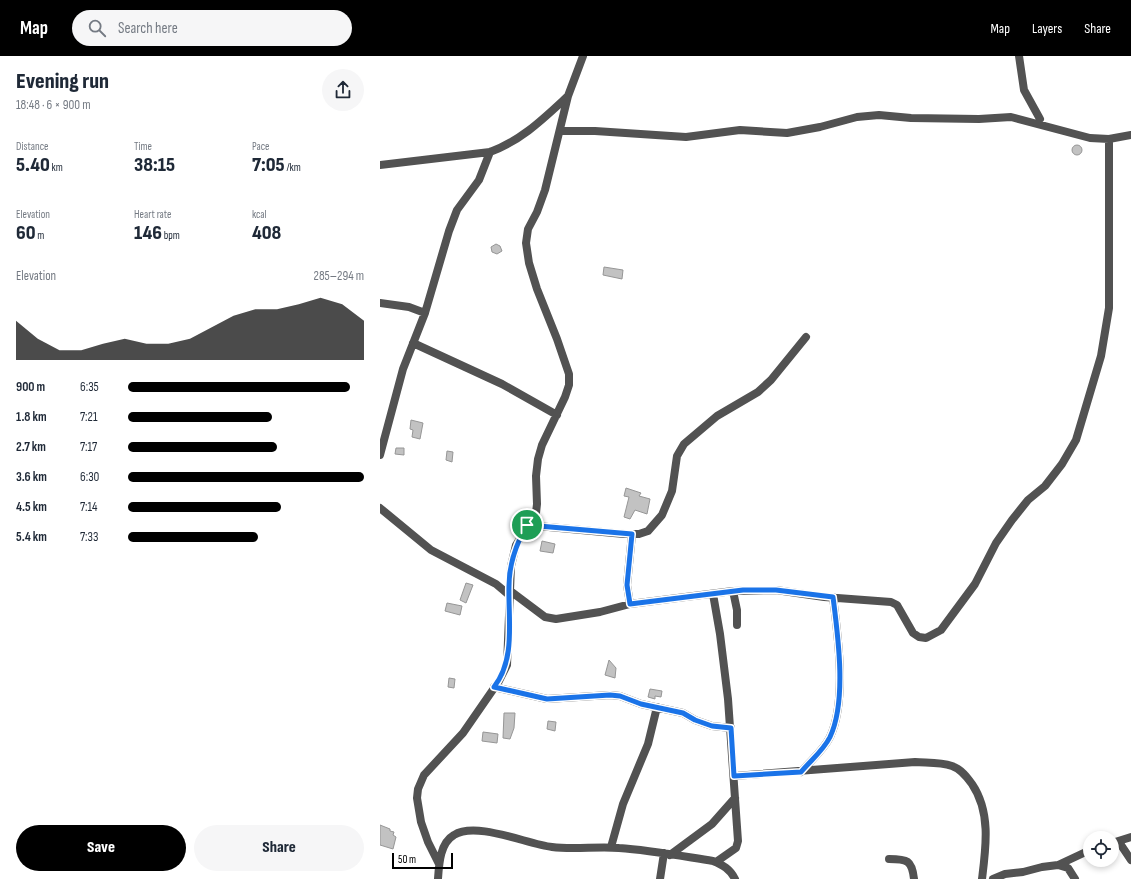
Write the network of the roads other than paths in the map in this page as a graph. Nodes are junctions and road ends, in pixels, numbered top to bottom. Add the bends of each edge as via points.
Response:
1 (583, 56) edge
2 (1019, 56) edge
3 (568, 96) junction
4 (1040, 119) dead end
5 (560, 131) junction
6 (1131, 135) edge
7 (1108, 139) junction
8 (490, 152) junction
9 (380, 165) edge
10 (380, 303) edge
11 (425, 313) junction
12 (806, 338) dead end
13 (413, 343) junction
14 (557, 414) junction
15 (380, 455) edge
16 (380, 508) edge
17 (527, 525) junction
18 (632, 534) junction
19 (733, 591) junction
20 (509, 592) junction
21 (713, 594) junction
22 (833, 597) junction
23 (630, 604) junction
24 (737, 625) dead end
25 (494, 687) junction
26 (657, 707) junction
27 (731, 728) junction
28 (801, 772) junction
29 (734, 776) junction
30 (735, 798) junction
31 (1131, 837) edge
32 (1119, 842) edge
33 (611, 847) junction
34 (1119, 847) edge
35 (1083, 853) edge
36 (667, 854) junction
37 (890, 859) dead end
38 (1131, 860) edge
39 (716, 862) junction
40 (440, 864) junction
41 (1058, 865) junction
42 (438, 879) edge
43 (660, 879) edge
44 (734, 879) edge
45 (914, 879) edge
46 (982, 879) edge
47 (993, 879) edge
48 (1075, 879) edge

1 - 3 street
2 - 4 street via 1024,90
3 - 5 street
3 - 8 street via 528,132
5 - 7 street via 686,137 740,130 787,133 857,117 879,115 911,118 1012,117 1045,124 1077,135
5 - 14 street via 545,190 528,229 526,243 537,289 569,374 569,385
6 - 7 street
7 - 22 street via 1109,308 1101,356 1089,398 1076,440 1062,464 1012,520 996,543 975,584 936,634 926,638 913,633 897,605 891,602
8 - 9 street
8 - 11 street via 479,180 457,210
10 - 11 street via 409,307
11 - 13 street
12 - 18 street via 758,392 717,416 684,444 677,456 672,491 662,514 648,531
13 - 14 street via 495,381
13 - 15 street via 403,369
14 - 17 street via 542,445 536,476 538,504 536,513
16 - 20 street via 431,550
17 - 18 street
17 - 20 street via 516,545
18 - 23 street via 627,585
19 - 21 street
19 - 22 street via 776,590
19 - 24 street
20 - 23 street via 545,617 600,612
20 - 25 street via 507,665
21 - 23 street
21 - 27 street
22 - 28 street via 840,694 836,718 822,751
25 - 26 street via 547,699 610,695
25 - 40 street via 463,733 424,775 418,789 421,822
26 - 27 street via 683,713 712,726
26 - 33 street via 648,744 623,804
27 - 29 street
28 - 29 street
28 - 46 street via 915,762 953,766 966,775 980,795 985,812
29 - 30 street
30 - 36 street via 712,824
30 - 39 street via 738,841 736,848
31 - 32 street
33 - 36 street
33 - 40 street via 552,847 463,830 448,839 443,848
34 - 38 street
35 - 41 street
36 - 39 street
36 - 43 street
37 - 45 street via 903,859 908,862 913,870
39 - 44 street via 732,873
40 - 42 street
41 - 47 street via 1005,874
41 - 48 street via 1068,868

